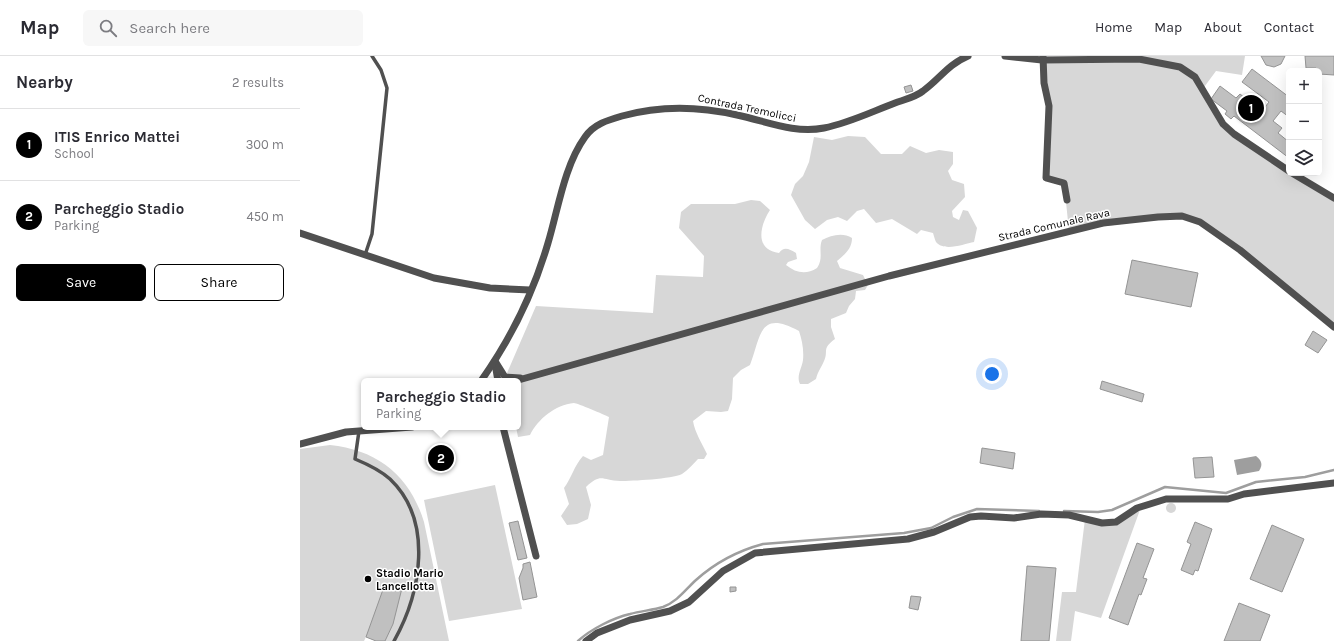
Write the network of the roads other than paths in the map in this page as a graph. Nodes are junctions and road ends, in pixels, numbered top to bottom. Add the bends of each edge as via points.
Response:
1 (372, 56) edge
2 (968, 56) edge
3 (1004, 56) edge
4 (1043, 58) edge
5 (1138, 58) edge
6 (1286, 169) edge
7 (1297, 176) edge
8 (1334, 198) edge
9 (1067, 200) dead end
10 (300, 233) edge
11 (365, 254) junction
12 (530, 290) junction
13 (1334, 326) edge
14 (495, 361) junction
15 (505, 377) joint
16 (483, 378) edge
17 (498, 378) edge
18 (509, 378) edge
19 (521, 379) edge
20 (373, 430) edge
21 (505, 430) edge
22 (360, 431) junction
23 (300, 444) edge
24 (1334, 483) edge
25 (536, 556) dead end
26 (394, 641) edge
27 (586, 641) edge

1 - 11 lane via 381,70 387,88 372,234
2 - 12 street, Contrada Tremolicci via 942,72 922,92 858,119 823,129 798,130 708,110 672,107 636,112 603,121 586,135 573,156 548,245
3 - 4 street
4 - 5 street
4 - 9 street via 1049,106 1046,178 1064,183
5 - 6 street via 1180,67 1195,77 1223,124
7 - 8 street
10 - 11 street
11 - 12 street via 434,278 490,288
12 - 14 street, Contrada Tremolicci
13 - 19 street, Strada Comunale Rava via 1240,250 1200,222 1182,216 1103,222 889,276
14 - 15 street
14 - 16 street, Contrada Tremolicci
14 - 17 street
15 - 18 street, Strada Comunale Rava
20 - 22 street
21 - 25 street
22 - 23 street
22 - 26 lane via 355,459 378,470 398,488 412,512 418,535 418,569 412,598
24 - 27 street via 1244,494 1228,499 1166,499 1137,508 1116,522 1102,523 1069,515 1041,514 1014,518 981,516 970,517 934,532 908,538 755,553 723,570 689,602 670,611 630,620 597,633

